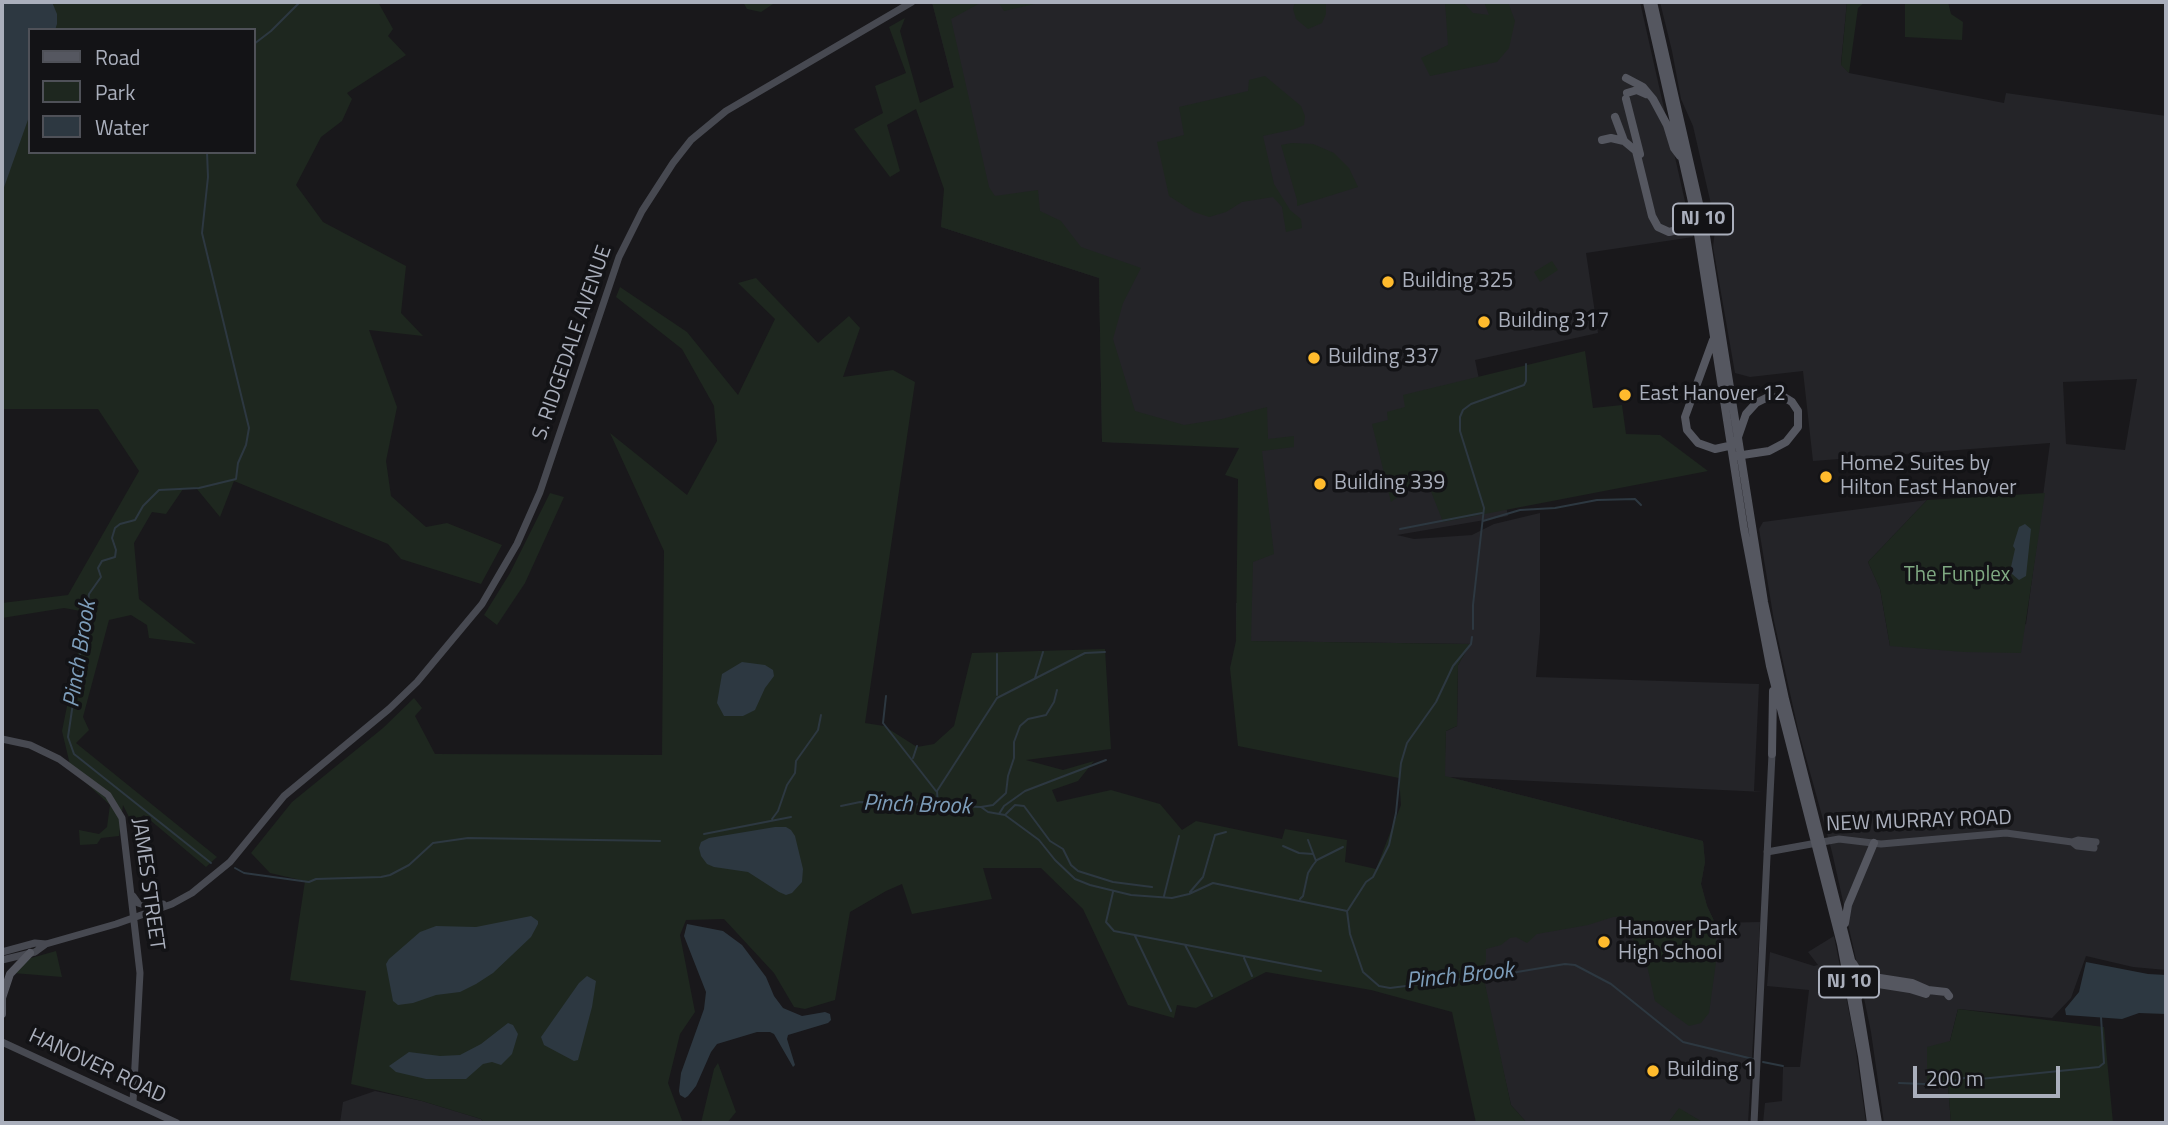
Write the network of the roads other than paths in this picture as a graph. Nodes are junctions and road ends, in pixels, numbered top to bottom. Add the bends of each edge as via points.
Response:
1 (912, 2) edge
2 (1647, 2) edge
3 (1653, 2) edge
4 (1659, 2) edge
5 (1657, 19) junction
6 (1626, 78) dead end
7 (1653, 99) junction
8 (1615, 117) dead end
9 (1602, 139) dead end
10 (1624, 141) junction
11 (1683, 160) junction
12 (1643, 174) junction
13 (1692, 202) junction
14 (1714, 337) junction
15 (1734, 443) junction
16 (1736, 456) junction
17 (1772, 674) junction
18 (2, 738) edge
19 (1772, 754) joint
20 (1819, 843) junction
21 (1874, 843) junction
22 (2095, 845) dead end
23 (1768, 852) junction
24 (133, 896) junction
25 (174, 903) junction
26 (135, 917) junction
27 (1846, 940) junction
28 (47, 944) junction
29 (2, 952) edge
30 (30, 953) junction
31 (2, 960) edge
32 (1851, 960) junction
33 (2, 986) edge
34 (2, 998) edge
35 (1858, 998) junction
36 (2, 1014) edge
37 (2, 1042) edge
38 (133, 1102) junction
39 (177, 1123) edge
40 (1754, 1123) edge
41 (1871, 1123) edge
42 (1878, 1123) edge

1 - 25 main road, S. RIDGEDALE AVENUE via 718,116 691,140 642,211 619,257 540,492 492,589 469,622 395,704 284,796 221,871
2 - 11 main road, NJ 10
3 - 5 main road, NJ 10
4 - 5 main road
5 - 15 main road, NJ 10 via 1701,212
6 - 7 main road
7 - 11 main road
7 - 12 main road via 1637,90 1626,96
8 - 10 main road
9 - 10 main road
10 - 12 main road via 1636,151
11 - 13 main road, NJ 10
12 - 13 main road via 1653,216 1662,230 1681,229
13 - 14 main road, NJ 10
14 - 15 main road, NJ 10
14 - 15 main road via 1686,409 1685,425 1693,440 1703,446 1715,449
15 - 16 main road, NJ 10
15 - 16 main road via 1742,420 1756,403 1778,396 1796,407 1798,426 1786,442
16 - 17 main road, NJ 10 via 1753,581
16 - 20 main road, NJ 10 via 1775,657
17 - 19 main road
17 - 20 main road, NJ 10
18 - 24 main road, JAMES STREET via 47,752 111,799 125,827
19 - 23 main road
20 - 21 main road, NEW MURRAY ROAD via 1844,839
20 - 23 main road, NEW MURRAY ROAD
20 - 27 main road, NJ 10
20 - 41 main road, NJ 10 via 1849,984
21 - 22 main road, NEW MURRAY ROAD via 2006,833
21 - 27 main road via 1846,912
23 - 40 main road
24 - 25 main road via 147,906
24 - 26 main road, JAMES STREET
25 - 26 main road, S. RIDGEDALE AVENUE
26 - 28 main road, S. RIDGEDALE AVENUE
26 - 38 main road, JAMES STREET via 140,973
27 - 32 main road, NJ 10
28 - 29 main road
28 - 30 main road
30 - 31 main road
30 - 34 main road via 10,974
32 - 35 main road, NJ 10
32 - 35 main road via 1867,976 1912,983 1949,996 1872,983 1862,987
33 - 34 main road
34 - 36 main road
35 - 42 main road, NJ 10
37 - 38 main road, HANOVER ROAD
38 - 39 main road, HANOVER ROAD

